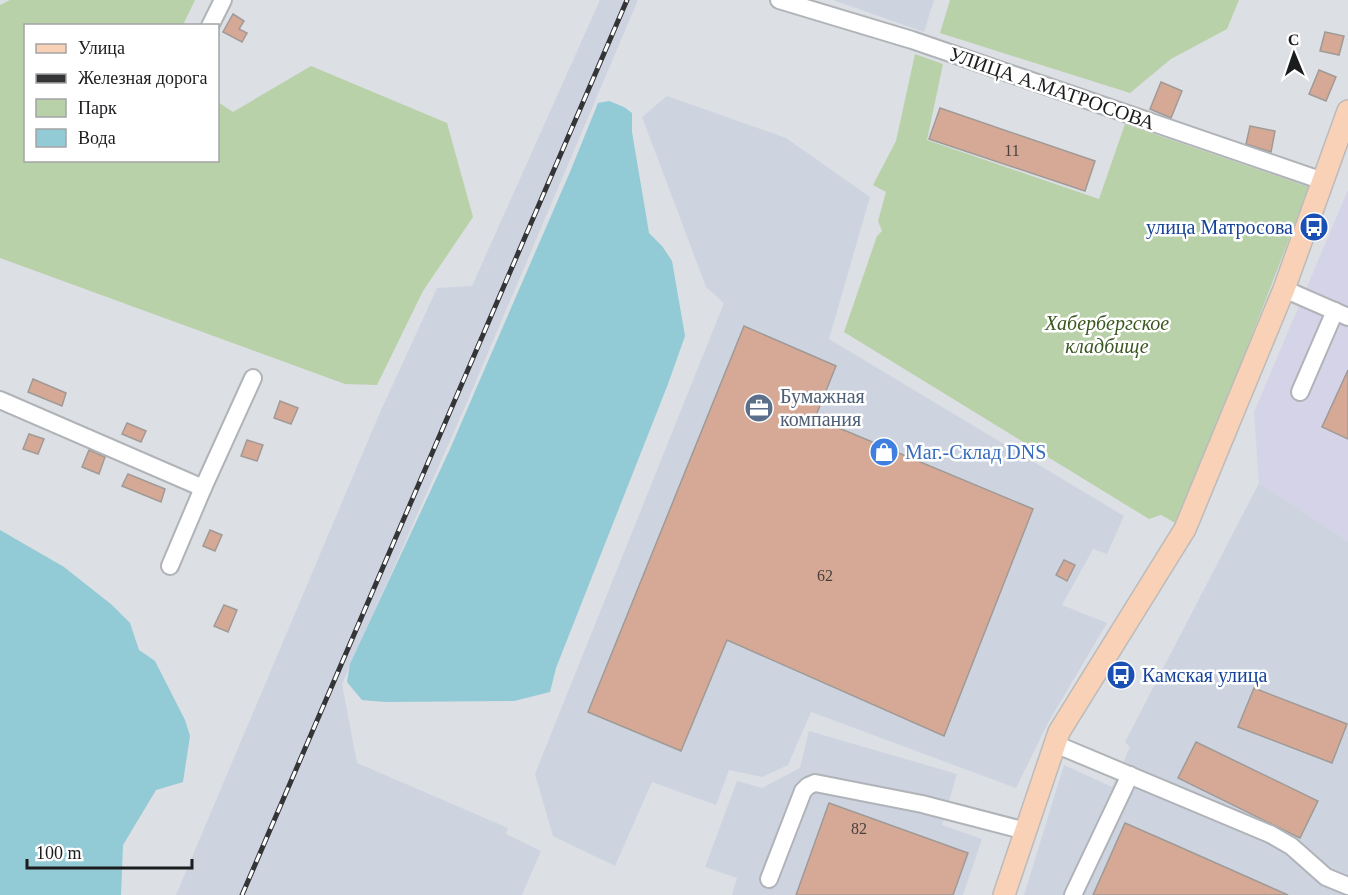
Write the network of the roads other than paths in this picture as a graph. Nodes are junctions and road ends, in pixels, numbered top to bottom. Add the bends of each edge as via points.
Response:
1 (223, 0) edge
2 (779, 0) edge
3 (211, 24) edge
4 (1348, 111) edge
5 (1323, 181) junction
6 (1284, 289) junction
7 (1341, 314) edge
8 (253, 378) dead end
9 (1300, 392) dead end
10 (0, 400) edge
11 (203, 488) junction
12 (170, 566) dead end
13 (1055, 744) junction
14 (1130, 775) junction
15 (1026, 831) junction
16 (769, 879) dead end
17 (1348, 886) edge
18 (1004, 895) edge
19 (1073, 895) edge

1 - 3 street
2 - 5 street, УЛИЦА А.МАТРОСОВА via 912,40
4 - 5 main road
5 - 6 main road
6 - 7 street
6 - 13 main road via 1185,529
7 - 9 street
8 - 11 street
10 - 11 street
11 - 12 street
13 - 14 street
13 - 15 main road
14 - 17 street via 1270,834 1291,846 1326,877
14 - 19 street
15 - 16 street via 922,804 815,783 803,791
15 - 18 main road

